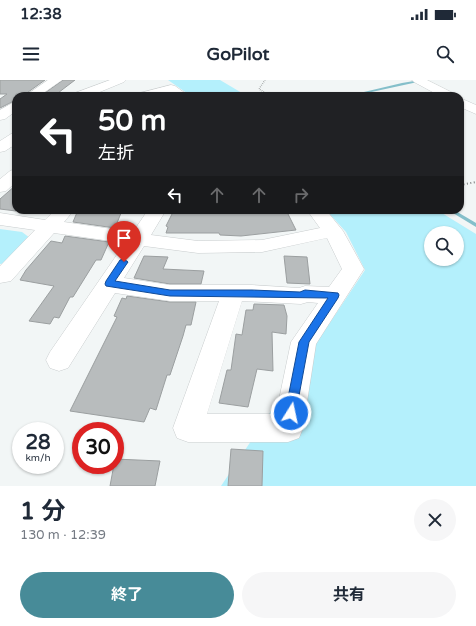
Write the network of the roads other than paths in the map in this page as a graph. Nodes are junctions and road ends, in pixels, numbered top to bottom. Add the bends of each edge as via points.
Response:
1 (56, 80) edge
2 (120, 80) edge
3 (421, 82) edge
4 (37, 92) edge
5 (89, 92) edge
6 (158, 92) edge
7 (177, 92) edge
8 (441, 92) edge
9 (464, 104) edge
10 (9, 107) edge
11 (476, 110) edge
12 (0, 116) edge
13 (12, 140) edge
14 (0, 148) edge
15 (12, 177) edge
16 (0, 187) edge
17 (61, 214) edge
18 (154, 214) edge
19 (319, 214) edge
20 (0, 218) edge
21 (50, 226) junction
22 (333, 231) junction
23 (138, 239) junction
24 (1, 277) edge
25 (109, 284) junction
26 (233, 294) junction
27 (335, 295) junction
28 (59, 360) dead end

1 - 4 street
2 - 5 street
3 - 8 street
6 - 7 street via 171,88
9 - 11 street
10 - 12 street
13 - 14 street
15 - 16 street
17 - 21 street
18 - 23 street
19 - 22 street
20 - 21 street
21 - 23 street
21 - 24 street
22 - 23 street via 272,244 235,247 184,246
22 - 27 street via 353,269
23 - 25 street
25 - 26 street via 170,293
25 - 28 street
26 - 27 street
26 - 27 street via 188,428 288,428 304,342

